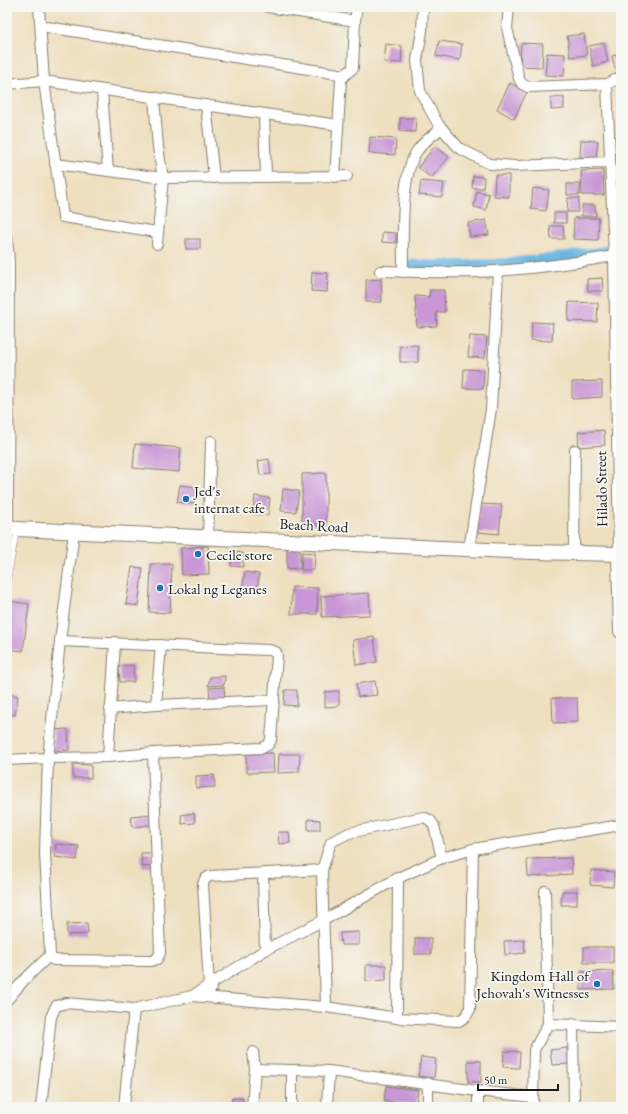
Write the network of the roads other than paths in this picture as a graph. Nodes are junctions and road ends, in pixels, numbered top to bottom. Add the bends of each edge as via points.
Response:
1 (39, 7) edge
2 (268, 7) edge
3 (357, 7) edge
4 (423, 7) edge
5 (509, 7) edge
6 (355, 20) junction
7 (41, 26) junction
8 (345, 75) junction
9 (621, 77) edge
10 (44, 81) junction
11 (7, 84) edge
12 (607, 84) junction
13 (102, 91) junction
14 (154, 97) junction
15 (206, 106) junction
16 (264, 114) junction
17 (338, 125) junction
18 (442, 128) junction
19 (610, 162) junction
20 (55, 164) junction
21 (108, 171) junction
22 (347, 176) dead end
23 (266, 177) junction
24 (335, 177) junction
25 (163, 178) junction
26 (214, 178) junction
27 (157, 232) junction
28 (7, 238) edge
29 (157, 244) dead end
30 (614, 256) junction
31 (8, 261) edge
32 (380, 271) dead end
33 (498, 271) junction
34 (403, 272) junction
35 (618, 347) edge
36 (211, 440) dead end
37 (575, 450) dead end
38 (11, 527) edge
39 (74, 532) junction
40 (208, 538) junction
41 (469, 549) junction
42 (574, 552) junction
43 (619, 554) junction
44 (7, 583) edge
45 (621, 631) edge
46 (60, 641) junction
47 (115, 642) junction
48 (161, 645) junction
49 (274, 700) junction
50 (156, 705) junction
51 (110, 710) junction
52 (153, 752) junction
53 (108, 757) junction
54 (48, 758) junction
55 (7, 760) edge
56 (621, 825) edge
57 (473, 849) junction
58 (442, 858) junction
59 (322, 870) junction
60 (263, 872) junction
61 (398, 878) junction
62 (545, 891) dead end
63 (324, 920) junction
64 (265, 950) junction
65 (50, 955) junction
66 (209, 985) junction
67 (192, 996) junction
68 (216, 998) junction
69 (7, 1000) edge
70 (326, 1007) junction
71 (134, 1010) junction
72 (397, 1018) junction
73 (548, 1024) junction
74 (573, 1024) junction
75 (621, 1027) edge
76 (253, 1052) dead end
77 (254, 1069) junction
78 (292, 1070) junction
79 (329, 1071) junction
80 (428, 1083) junction
81 (478, 1091) junction
82 (533, 1102) edge
83 (41, 1107) edge
84 (124, 1107) edge
85 (252, 1107) edge
86 (292, 1107) edge
87 (327, 1107) edge
88 (428, 1107) edge
89 (478, 1107) edge
90 (574, 1107) edge

1 - 7 street
2 - 6 street
3 - 6 street
4 - 18 street via 417,60 420,91
5 - 12 street via 507,28 522,84 528,87
6 - 8 street via 353,68
7 - 8 street
7 - 10 street
8 - 17 street via 341,80
9 - 12 street
10 - 11 street
10 - 13 street
10 - 20 street
12 - 19 street, Hilado Street
13 - 14 street
13 - 21 street
14 - 15 street
14 - 25 street
15 - 16 street
15 - 26 street
16 - 17 street
16 - 23 street
17 - 24 street
18 - 19 street via 459,148 490,164 515,166
18 - 34 street via 429,137 416,152 410,166 404,197
19 - 30 street, Hilado Street
20 - 21 street
20 - 27 street via 63,217
21 - 25 street
22 - 24 street
23 - 24 street
23 - 26 street
25 - 26 street
25 - 27 street
27 - 29 street
28 - 31 street
30 - 33 street
30 - 35 street, Hilado Street
31 - 38 street
32 - 34 street
33 - 34 street
33 - 41 street via 491,409
35 - 43 street, Hilado Street
36 - 40 street
37 - 42 street
38 - 39 main road, Beach Road
38 - 44 lane
39 - 40 main road, Beach Road
39 - 46 street
40 - 41 main road, Beach Road
41 - 42 main road, Beach Road
42 - 43 main road, Beach Road
43 - 45 main road, Hilado Street
46 - 47 street
46 - 54 street
47 - 48 street
47 - 51 street
48 - 49 street via 276,652
48 - 50 street
49 - 50 street
49 - 52 street via 271,740 262,748
50 - 51 street
51 - 53 street
52 - 53 street
52 - 65 street via 160,953 157,959 54,960
53 - 54 street
54 - 55 street
54 - 65 street via 45,852
56 - 57 street
57 - 58 street
57 - 72 street via 470,1009 459,1021
58 - 59 street via 434,826 430,820 423,817 348,833 331,842
58 - 61 street
59 - 60 street
59 - 63 street
60 - 64 street
60 - 66 street via 210,876 205,879 203,884
61 - 63 street
61 - 72 street
62 - 73 street
63 - 64 street
63 - 70 street
64 - 66 street
65 - 69 street
66 - 67 street
66 - 68 street
67 - 68 street
67 - 71 street
68 - 70 street
70 - 72 street
71 - 83 street via 66,1003 56,1006 51,1017
71 - 84 street
73 - 74 street
73 - 82 street via 534,1050
74 - 75 street
74 - 90 street
76 - 77 street
77 - 78 street
77 - 85 street
78 - 79 street
78 - 86 street
79 - 80 street
79 - 87 street
80 - 81 street
80 - 88 street
81 - 82 street
81 - 89 street

